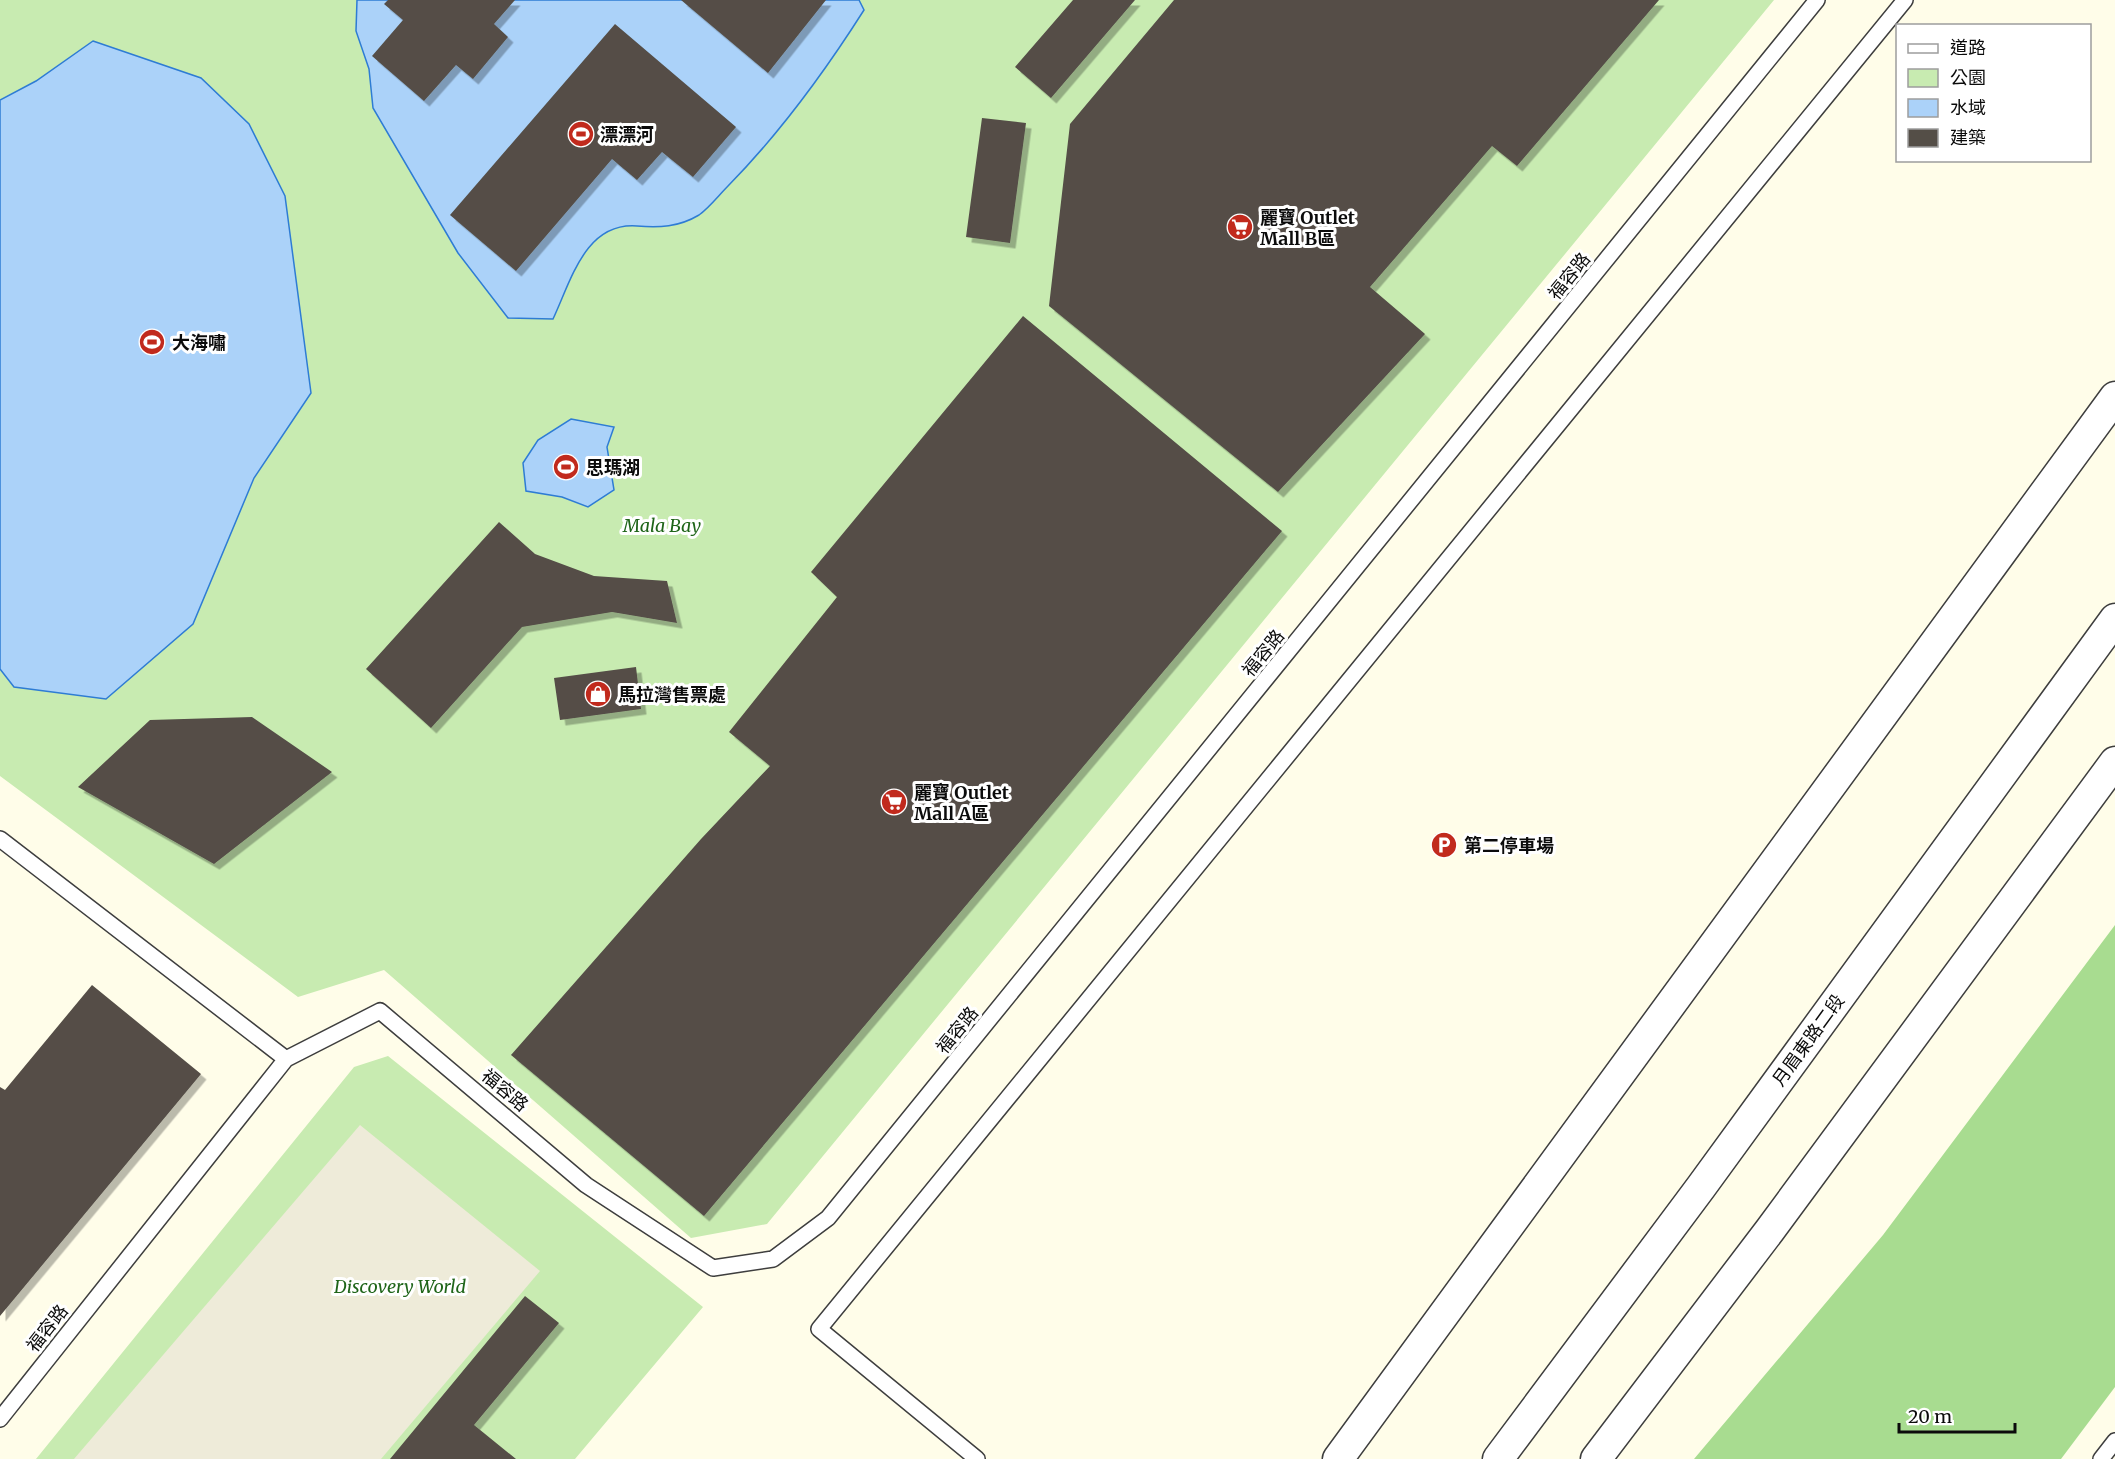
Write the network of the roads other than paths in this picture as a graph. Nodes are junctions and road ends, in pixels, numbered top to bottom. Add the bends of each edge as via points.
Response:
1 (1817, 0) edge
2 (1905, 0) edge
3 (2115, 398) edge
4 (2115, 619) edge
5 (2115, 762) edge
6 (0, 839) edge
7 (286, 1059) junction
8 (0, 1419) edge
9 (2115, 1441) edge
10 (977, 1459) edge
11 (1338, 1459) edge
12 (1498, 1459) edge
13 (1596, 1459) edge
14 (2101, 1459) edge

1 - 7 lane, 福容路 via 828,1218 773,1259 713,1268 586,1185 380,1011
2 - 10 lane via 819,1329
3 - 11 street
4 - 12 street, 月眉東路二段
5 - 13 street
6 - 7 lane
7 - 8 lane, 福容路
9 - 14 lane

